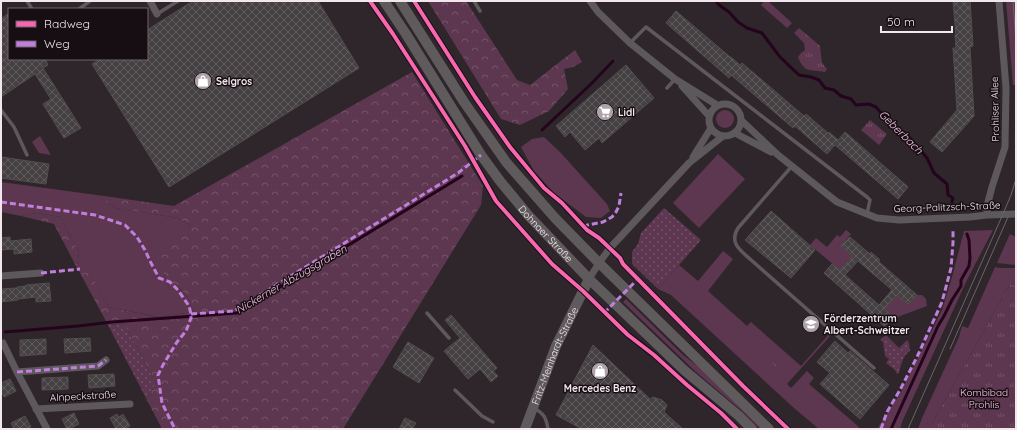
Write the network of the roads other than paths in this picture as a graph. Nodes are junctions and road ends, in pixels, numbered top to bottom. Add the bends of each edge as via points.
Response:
1 (90, 1) edge
2 (150, 1) edge
3 (178, 1) edge
4 (384, 1) edge
5 (400, 1) edge
6 (474, 1) edge
7 (590, 1) edge
8 (999, 1) edge
9 (80, 8) edge
10 (480, 11) dead end
11 (157, 14) joint
12 (630, 43) junction
13 (675, 79) junction
14 (667, 88) dead end
15 (717, 105) junction
16 (1, 110) edge
17 (709, 116) junction
18 (742, 121) junction
19 (711, 128) junction
20 (735, 133) junction
21 (723, 136) junction
22 (27, 155) dead end
23 (778, 155) junction
24 (689, 164) junction
25 (792, 166) junction
26 (867, 214) junction
27 (987, 214) junction
28 (1016, 214) edge
29 (599, 263) junction
30 (41, 273) dead end
31 (1, 276) edge
32 (589, 279) junction
33 (427, 313) dead end
34 (449, 338) dead end
35 (3, 343) dead end
36 (106, 360) dead end
37 (874, 368) dead end
38 (17, 372) junction
39 (455, 390) dead end
40 (130, 404) dead end
41 (533, 407) junction
42 (36, 409) junction
43 (493, 422) dead end
44 (47, 429) edge
45 (525, 429) edge
46 (548, 429) edge
47 (752, 429) edge
48 (770, 429) edge

1 - 9 lane
2 - 11 street
3 - 11 lane
4 - 32 main road, Dohnaer Straße via 500,181 528,215
5 - 29 main road, Dohnaer Straße via 464,102 506,162
6 - 10 lane
7 - 12 street, Georg-Palitzsch-Straße
8 - 27 street, Prohliser Allee via 1006,88 1005,147 992,187
12 - 13 street, Georg-Palitzsch-Straße
12 - 26 lane via 646,27 867,197 870,203
13 - 14 lane
13 - 15 street, Georg-Palitzsch-Straße
13 - 17 street, Georg-Palitzsch-Straße
15 - 17 street
15 - 18 street, Georg-Palitzsch-Straße via 726,103 734,106 741,114
16 - 22 lane via 14,127
17 - 19 street
18 - 20 street
18 - 23 street, Georg-Palitzsch-Straße
19 - 21 street
19 - 24 street
20 - 21 street
20 - 23 street, Georg-Palitzsch-Straße
21 - 24 street
23 - 25 street, Georg-Palitzsch-Straße
24 - 29 street
25 - 26 street, Georg-Palitzsch-Straße via 837,202
25 - 37 lane via 738,228 736,244
26 - 27 street, Georg-Palitzsch-Straße via 900,220
27 - 28 street, Georg-Palitzsch-Straße
29 - 32 street, Fritz-Meinhardt-Straße
29 - 48 main road, Dohnaer Straße
30 - 31 street
32 - 41 main road, Fritz-Meinhardt-Straße via 556,346
32 - 47 main road, Dohnaer Straße via 684,370
33 - 34 lane
35 - 38 street, Alnpeckstraße
36 - 38 street via 98,366
38 - 42 street, Alnpeckstraße
39 - 43 lane via 482,416
40 - 42 street, Alnpeckstraße
41 - 45 main road, Fritz-Meinhardt-Straße
41 - 46 lane via 545,417
42 - 44 street, Alnpeckstraße

